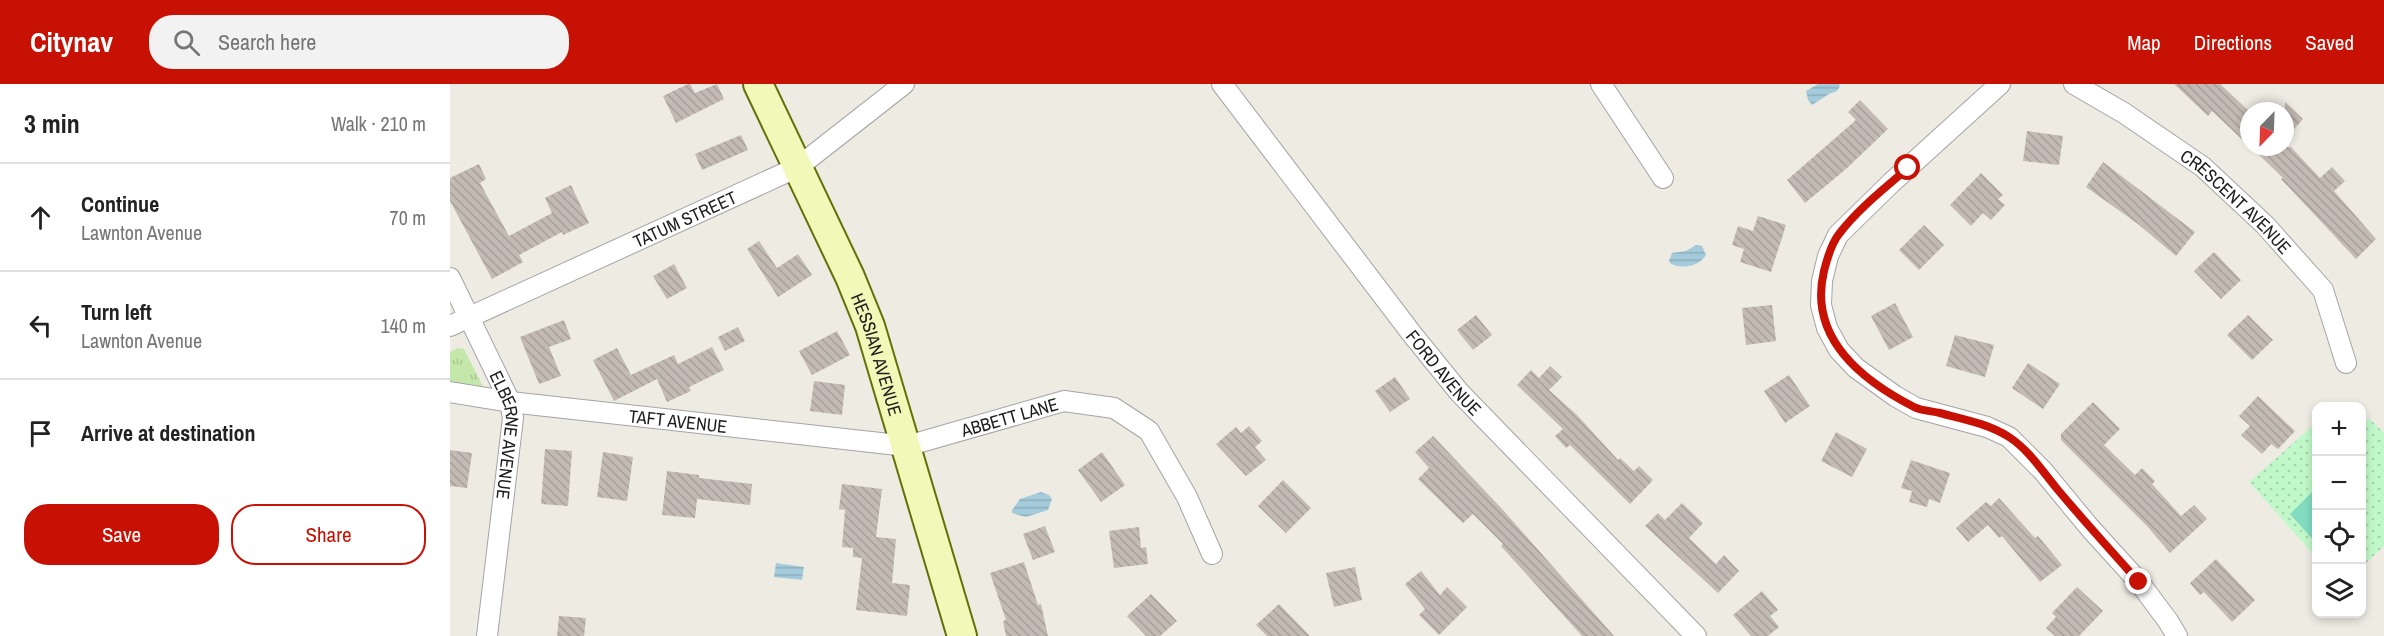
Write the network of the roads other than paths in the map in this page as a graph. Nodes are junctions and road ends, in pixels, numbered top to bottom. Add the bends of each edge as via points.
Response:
1 (758, 84) edge
2 (904, 84) edge
3 (1222, 84) edge
4 (1601, 84) edge
5 (2000, 84) edge
6 (2074, 84) edge
7 (798, 167) junction
8 (1663, 178) dead end
9 (450, 278) edge
10 (469, 317) junction
11 (450, 326) edge
12 (2346, 363) dead end
13 (450, 392) edge
14 (510, 402) junction
15 (907, 446) junction
16 (1212, 554) dead end
17 (487, 636) edge
18 (962, 636) edge
19 (1696, 636) edge
20 (2177, 636) edge

1 - 7 main road, HESSIAN AVENUE
2 - 7 street, TATUM STREET
3 - 19 street, FORD AVENUE via 1459,392
4 - 8 street
5 - 20 street via 1838,235 1822,281 1821,305 1827,328 1839,350 1856,368 1895,396 1916,408 2009,437 2139,582
6 - 12 street, CRESCENT AVENUE via 2203,167 2265,225 2323,290
7 - 10 street, TATUM STREET
7 - 15 main road, HESSIAN AVENUE via 870,326
9 - 10 street, ELBERNE AVENUE
10 - 11 street, TATUM STREET
10 - 14 street, ELBERNE AVENUE
13 - 14 street, TAFT AVENUE
14 - 15 street, TAFT AVENUE
14 - 17 street, ELBERNE AVENUE via 513,418
15 - 16 street, ABBETT LANE via 1064,401 1114,408 1149,431 1187,497
15 - 18 main road, HESSIAN AVENUE

